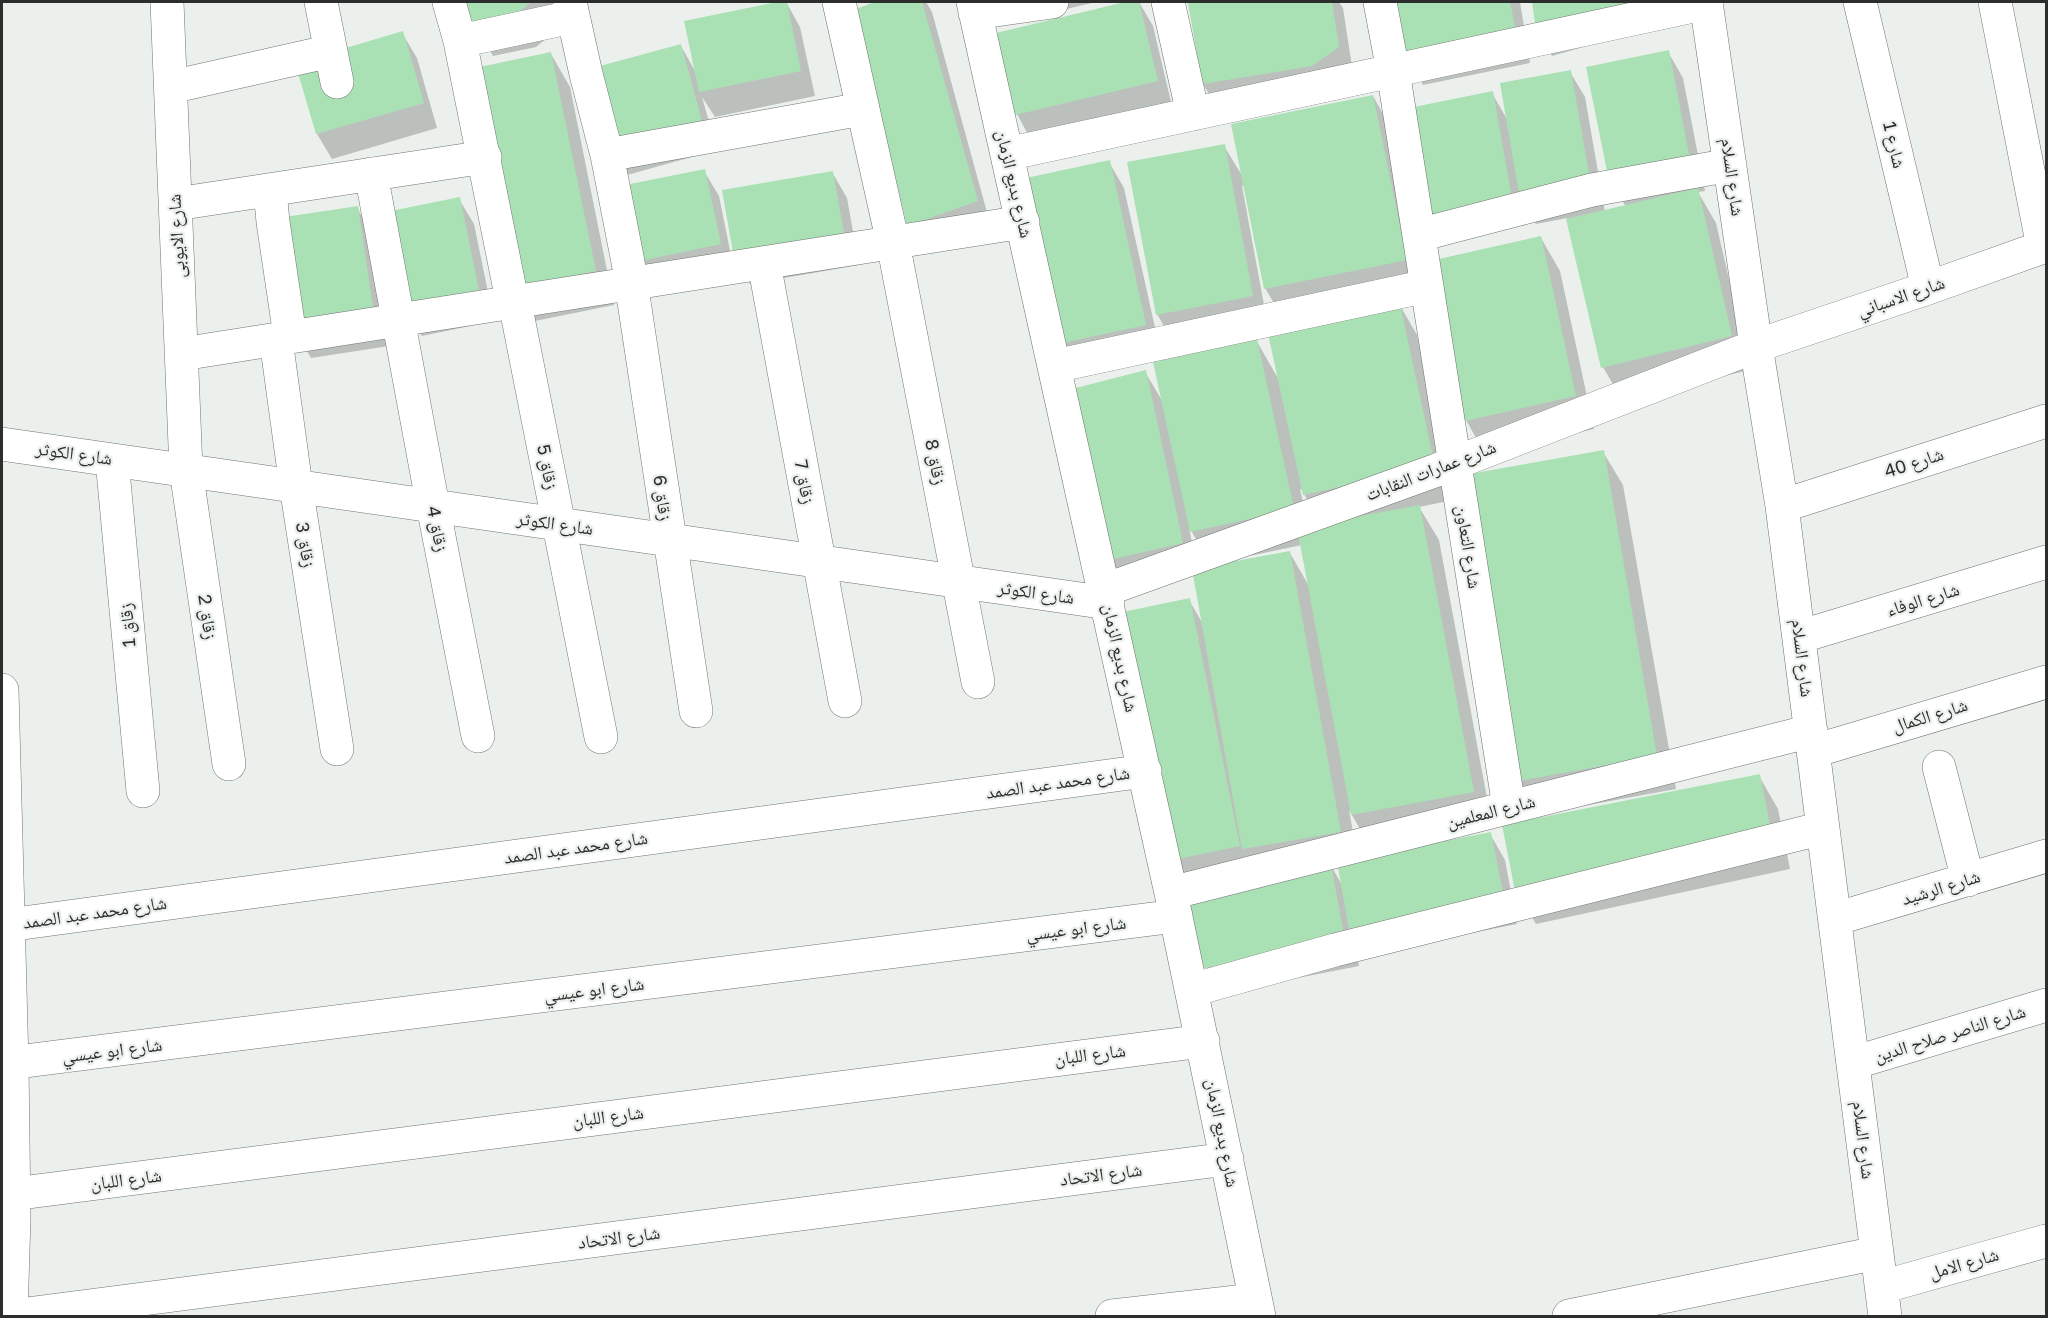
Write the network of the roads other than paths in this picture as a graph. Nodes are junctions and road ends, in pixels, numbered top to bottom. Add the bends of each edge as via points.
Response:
1 (167, 2) edge
2 (321, 2) edge
3 (449, 2) edge
4 (839, 2) edge
5 (1052, 2) edge
6 (1168, 2) edge
7 (1380, 2) edge
8 (1706, 2) edge
9 (1860, 2) edge
10 (1995, 2) edge
11 (974, 7) edge
12 (571, 9) edge
13 (460, 41) junction
14 (1393, 71) junction
15 (171, 87) junction
16 (862, 109) junction
17 (1193, 114) junction
18 (1007, 154) junction
19 (607, 155) junction
20 (485, 157) junction
21 (1730, 165) junction
22 (371, 174) junction
23 (270, 190) junction
24 (176, 204) junction
25 (1023, 222) junction
26 (1419, 235) junction
27 (893, 243) junction
28 (2045, 246) edge
29 (764, 263) junction
30 (630, 284) junction
31 (1427, 286) junction
32 (1928, 288) junction
33 (515, 303) junction
34 (400, 321) junction
35 (283, 338) junction
36 (1756, 346) junction
37 (182, 354) junction
38 (1055, 366) junction
39 (2046, 421) edge
40 (2, 444) edge
41 (112, 460) junction
42 (1455, 463) junction
43 (186, 470) junction
44 (296, 486) junction
45 (433, 506) junction
46 (1782, 506) junction
47 (558, 524) junction
48 (668, 540) junction
49 (818, 562) junction
50 (2046, 562) edge
51 (958, 582) junction
52 (1106, 597) junction
53 (1799, 637) junction
54 (978, 682) dead end
55 (2046, 682) edge
56 (2, 690) edge
57 (845, 701) dead end
58 (696, 711) dead end
59 (478, 736) dead end
60 (601, 737) dead end
61 (1813, 741) junction
62 (337, 748) dead end
63 (229, 764) dead end
64 (1940, 767) dead end
65 (3, 770) edge
66 (1145, 771) junction
67 (143, 791) dead end
68 (1509, 807) junction
69 (1823, 828) junction
70 (2046, 856) edge
71 (1968, 880) junction
72 (1174, 904) junction
73 (1835, 919) junction
74 (6, 920) edge
75 (1192, 990) junction
76 (2046, 1005) edge
77 (1203, 1041) junction
78 (1854, 1063) junction
79 (7, 1064) edge
80 (1227, 1159) junction
81 (10, 1209) edge
82 (2046, 1241) edge
83 (1877, 1253) junction
84 (1883, 1302) edge
85 (1257, 1308) edge
86 (11, 1316) edge
87 (1112, 1317) edge
88 (1569, 1317) edge

1 - 15 street, شارع الايوبى
2 - 15 street via 334,66
3 - 13 street, زقاق 5
4 - 16 street, زقاق 8
5 - 11 street
6 - 17 street
7 - 14 street, شارع التعاون
8 - 14 street
8 - 21 street, شارع السلام
9 - 32 street, شارع 1
10 - 28 street
11 - 18 street, شارع بديع الزمان
12 - 13 street
12 - 19 street, زقاق 6
13 - 20 street, زقاق 5
14 - 17 street
14 - 26 street, شارع التعاون
15 - 24 street, شارع الايوبى
16 - 19 street
16 - 27 street, زقاق 8
17 - 18 street
18 - 25 street, شارع بديع الزمان
19 - 30 street, زقاق 6
20 - 22 street
20 - 33 street, زقاق 5
21 - 26 street via 1592,190
21 - 36 street, شارع السلام
22 - 23 street
22 - 34 street, زقاق 4
23 - 24 street
23 - 35 street, زقاق 3
24 - 37 street, شارع الايوبى
25 - 27 street
25 - 38 street, شارع بديع الزمان
26 - 31 street, شارع التعاون
27 - 29 street
27 - 51 street, زقاق 8
28 - 32 street, شارع الاسباني
29 - 30 street
29 - 49 street, زقاق 7
30 - 33 street
30 - 48 street, زقاق 6
31 - 38 street
31 - 42 street, شارع التعاون
32 - 36 street, شارع الاسباني
33 - 34 street
33 - 47 street, زقاق 5
34 - 35 street
34 - 45 street, زقاق 4
35 - 37 street
35 - 44 street, زقاق 3
36 - 42 street, شارع عمارات النقابات
36 - 46 street, شارع السلام
37 - 43 street, شارع الايوبى
38 - 52 street, شارع بديع الزمان
39 - 46 street, شارع 40
40 - 41 street, شارع الكوثر
41 - 43 street, شارع الكوثر
41 - 67 street, زقاق 1
42 - 52 street, شارع عمارات النقابات
42 - 68 street, شارع التعاون
43 - 44 street, شارع الكوثر
43 - 63 street, زقاق 2
44 - 45 street, شارع الكوثر
44 - 62 street, زقاق 3
45 - 47 street, شارع الكوثر
45 - 59 street, زقاق 4
46 - 53 street, شارع السلام
47 - 48 street, شارع الكوثر
47 - 60 street, زقاق 5
48 - 49 street, شارع الكوثر
48 - 58 street, زقاق 6
49 - 51 street, شارع الكوثر
49 - 57 street, زقاق 7
50 - 53 street, شارع الوفاء
51 - 52 street, شارع الكوثر
51 - 54 street, زقاق 8
52 - 66 street, شارع بديع الزمان
53 - 61 street, شارع السلام
55 - 61 street, شارع الكمال
56 - 65 street
61 - 68 street, شارع المعلمين
61 - 69 street, شارع السلام
64 - 71 street
65 - 74 street
66 - 72 street, شارع بديع الزمان
66 - 74 street, شارع محمد عبد الصمد
68 - 72 street, شارع المعلمين
69 - 73 street, شارع السلام
69 - 75 street via 1335,950
70 - 71 street, شارع الرشيد
71 - 73 street, شارع الرشيد
72 - 75 street, شارع بديع الزمان
72 - 79 street, شارع ابو عيسي
73 - 78 street, شارع السلام
74 - 79 street
75 - 77 street, شارع بديع الزمان
76 - 78 street, شارع الناصر صلاح الدين
77 - 80 street, شارع بديع الزمان
77 - 81 street, شارع اللبان
78 - 83 street, شارع السلام
79 - 81 street
80 - 85 street, شارع بديع الزمان
80 - 86 street, شارع الاتحاد
81 - 86 street
82 - 84 street, شارع الامل
83 - 84 street, شارع السلام
83 - 88 street
85 - 87 street

